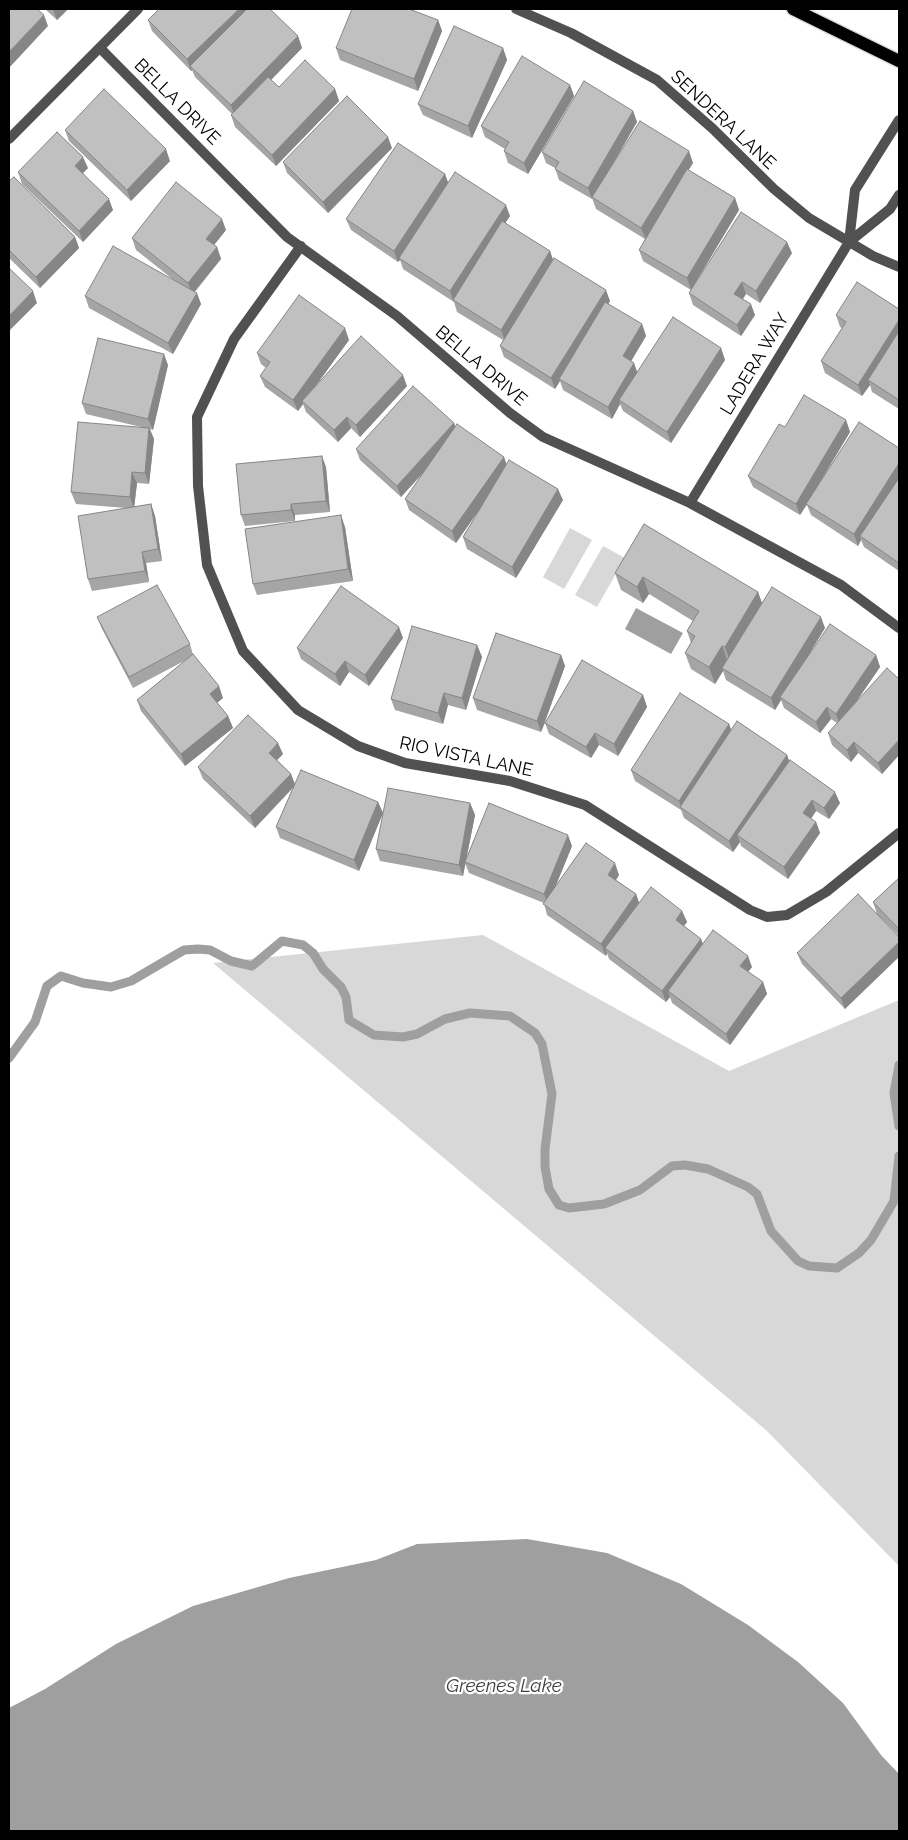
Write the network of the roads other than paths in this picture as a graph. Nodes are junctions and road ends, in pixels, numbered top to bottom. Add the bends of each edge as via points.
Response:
1 (138, 9) edge
2 (516, 9) edge
3 (793, 9) edge
4 (100, 48) junction
5 (899, 61) edge
6 (899, 120) edge
7 (9, 139) edge
8 (899, 195) edge
9 (849, 242) junction
10 (301, 246) junction
11 (899, 267) edge
12 (690, 503) junction
13 (899, 628) edge
14 (899, 833) edge

1 - 4 street
2 - 9 street, SENDERA LANE via 571,33 657,80 774,189 809,218
3 - 5 main road
4 - 7 street
4 - 10 street, BELLA DRIVE via 287,237
6 - 9 street, LADERA WAY via 855,190
8 - 9 street, LADERA WAY via 890,209
9 - 11 street, SENDERA LANE
9 - 12 street, LADERA WAY
10 - 12 street, BELLA DRIVE via 397,316 510,413 543,436
10 - 14 street, RIO VISTA LANE via 234,339 197,417 198,486 207,565 243,651 298,710 358,746 405,763 510,781 585,805 750,910 767,917 787,915 826,892
12 - 13 street, BELLA DRIVE via 841,585

